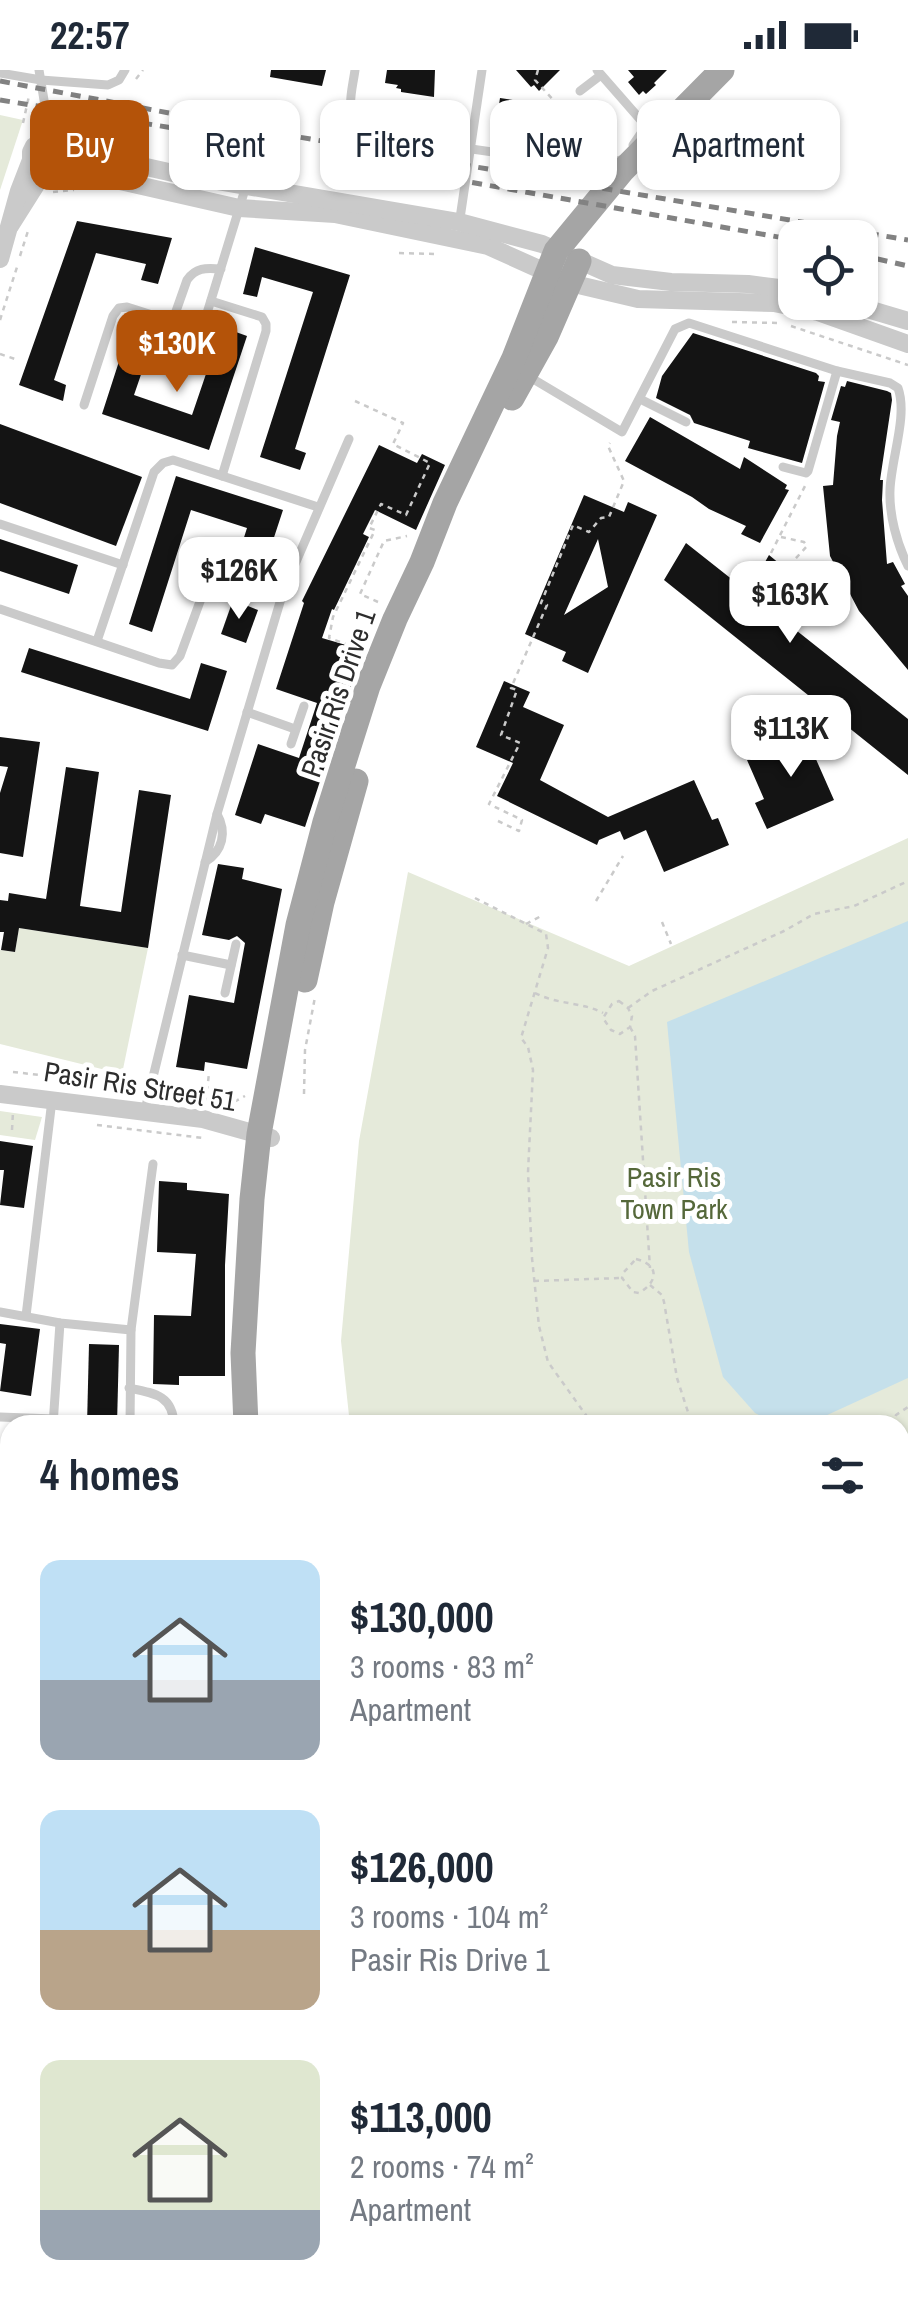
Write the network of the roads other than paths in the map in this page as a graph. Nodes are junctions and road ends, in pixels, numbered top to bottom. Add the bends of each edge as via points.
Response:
1 (125, 70) edge
2 (355, 70) edge
3 (482, 70) edge
4 (722, 70) edge
5 (3, 72) edge
6 (599, 73) edge
7 (37, 78) edge
8 (580, 92) dead end
9 (471, 149) junction
10 (149, 183) edge
11 (30, 187) edge
12 (245, 190) edge
13 (265, 190) edge
14 (239, 208) junction
15 (458, 231) junction
16 (0, 259) edge
17 (563, 267) junction
18 (221, 268) junction
19 (778, 288) edge
20 (211, 300) junction
21 (878, 313) edge
22 (171, 320) junction
23 (908, 322) edge
24 (908, 344) edge
25 (838, 372) junction
26 (525, 375) junction
27 (640, 398) junction
28 (84, 404) dead end
29 (686, 422) dead end
30 (349, 439) dead end
31 (782, 467) dead end
32 (222, 476) junction
33 (318, 507) junction
34 (0, 524) edge
35 (123, 565) junction
36 (214, 566) dead end
37 (908, 566) edge
38 (0, 609) edge
39 (97, 641) junction
40 (304, 706) dead end
41 (248, 712) junction
42 (295, 729) junction
43 (291, 744) dead end
44 (236, 944) dead end
45 (182, 955) junction
46 (231, 965) junction
47 (225, 994) dead end
48 (0, 1094) edge
49 (52, 1100) junction
50 (145, 1110) junction
51 (265, 1136) junction
52 (153, 1164) dead end
53 (0, 1312) edge
54 (26, 1316) junction
55 (60, 1323) junction
56 (131, 1330) junction
57 (129, 1388) junction
58 (53, 1415) edge
59 (130, 1415) edge
60 (174, 1415) edge
61 (246, 1415) edge
62 (254, 1415) edge

1 - 7 lane via 108,85
2 - 9 lane via 350,113 367,134
3 - 9 lane
4 - 17 main road, Pasir Ris Drive 1 via 622,171
5 - 7 lane
6 - 8 lane
6 - 9 lane via 646,126 617,162 591,166
9 - 15 lane
10 - 14 street
11 - 16 street
12 - 14 lane
13 - 15 street
14 - 15 street
14 - 18 lane
15 - 17 street via 524,239
17 - 19 street
17 - 24 street via 638,299 774,303
17 - 26 main road, Pasir Ris Drive 1 via 546,337
17 - 51 main road, Pasir Ris Drive 1 via 445,503 368,686 298,924
18 - 20 lane
18 - 22 lane via 192,272
20 - 22 lane via 192,362 180,370 161,362
20 - 32 lane via 266,324
21 - 23 street
22 - 28 lane via 119,308
25 - 27 lane via 689,323 676,329
25 - 31 lane via 808,473
25 - 37 lane via 890,383 902,398 890,490
26 - 27 lane via 622,432
26 - 51 main road, Pasir Ris Drive 1 via 458,504 400,642 338,840
27 - 29 lane
30 - 33 lane
32 - 33 lane
32 - 35 lane via 173,460 154,472
33 - 41 lane via 283,592
34 - 35 lane
35 - 39 lane
36 - 39 lane via 172,664
38 - 39 lane
40 - 42 lane
41 - 42 lane
41 - 45 lane
42 - 43 lane
44 - 46 lane
45 - 46 lane
45 - 50 lane
46 - 47 lane
48 - 49 street, Pasir Ris Street 51
49 - 50 street, Pasir Ris Street 51
49 - 54 lane
50 - 51 street, Pasir Ris Street 51
51 - 61 main road, Pasir Ris Drive 1 via 252,1199
51 - 62 main road, Pasir Ris Drive 1
52 - 56 lane
53 - 54 lane
54 - 55 lane
55 - 56 lane
55 - 58 lane
56 - 57 lane
57 - 59 lane
57 - 60 lane via 156,1394

